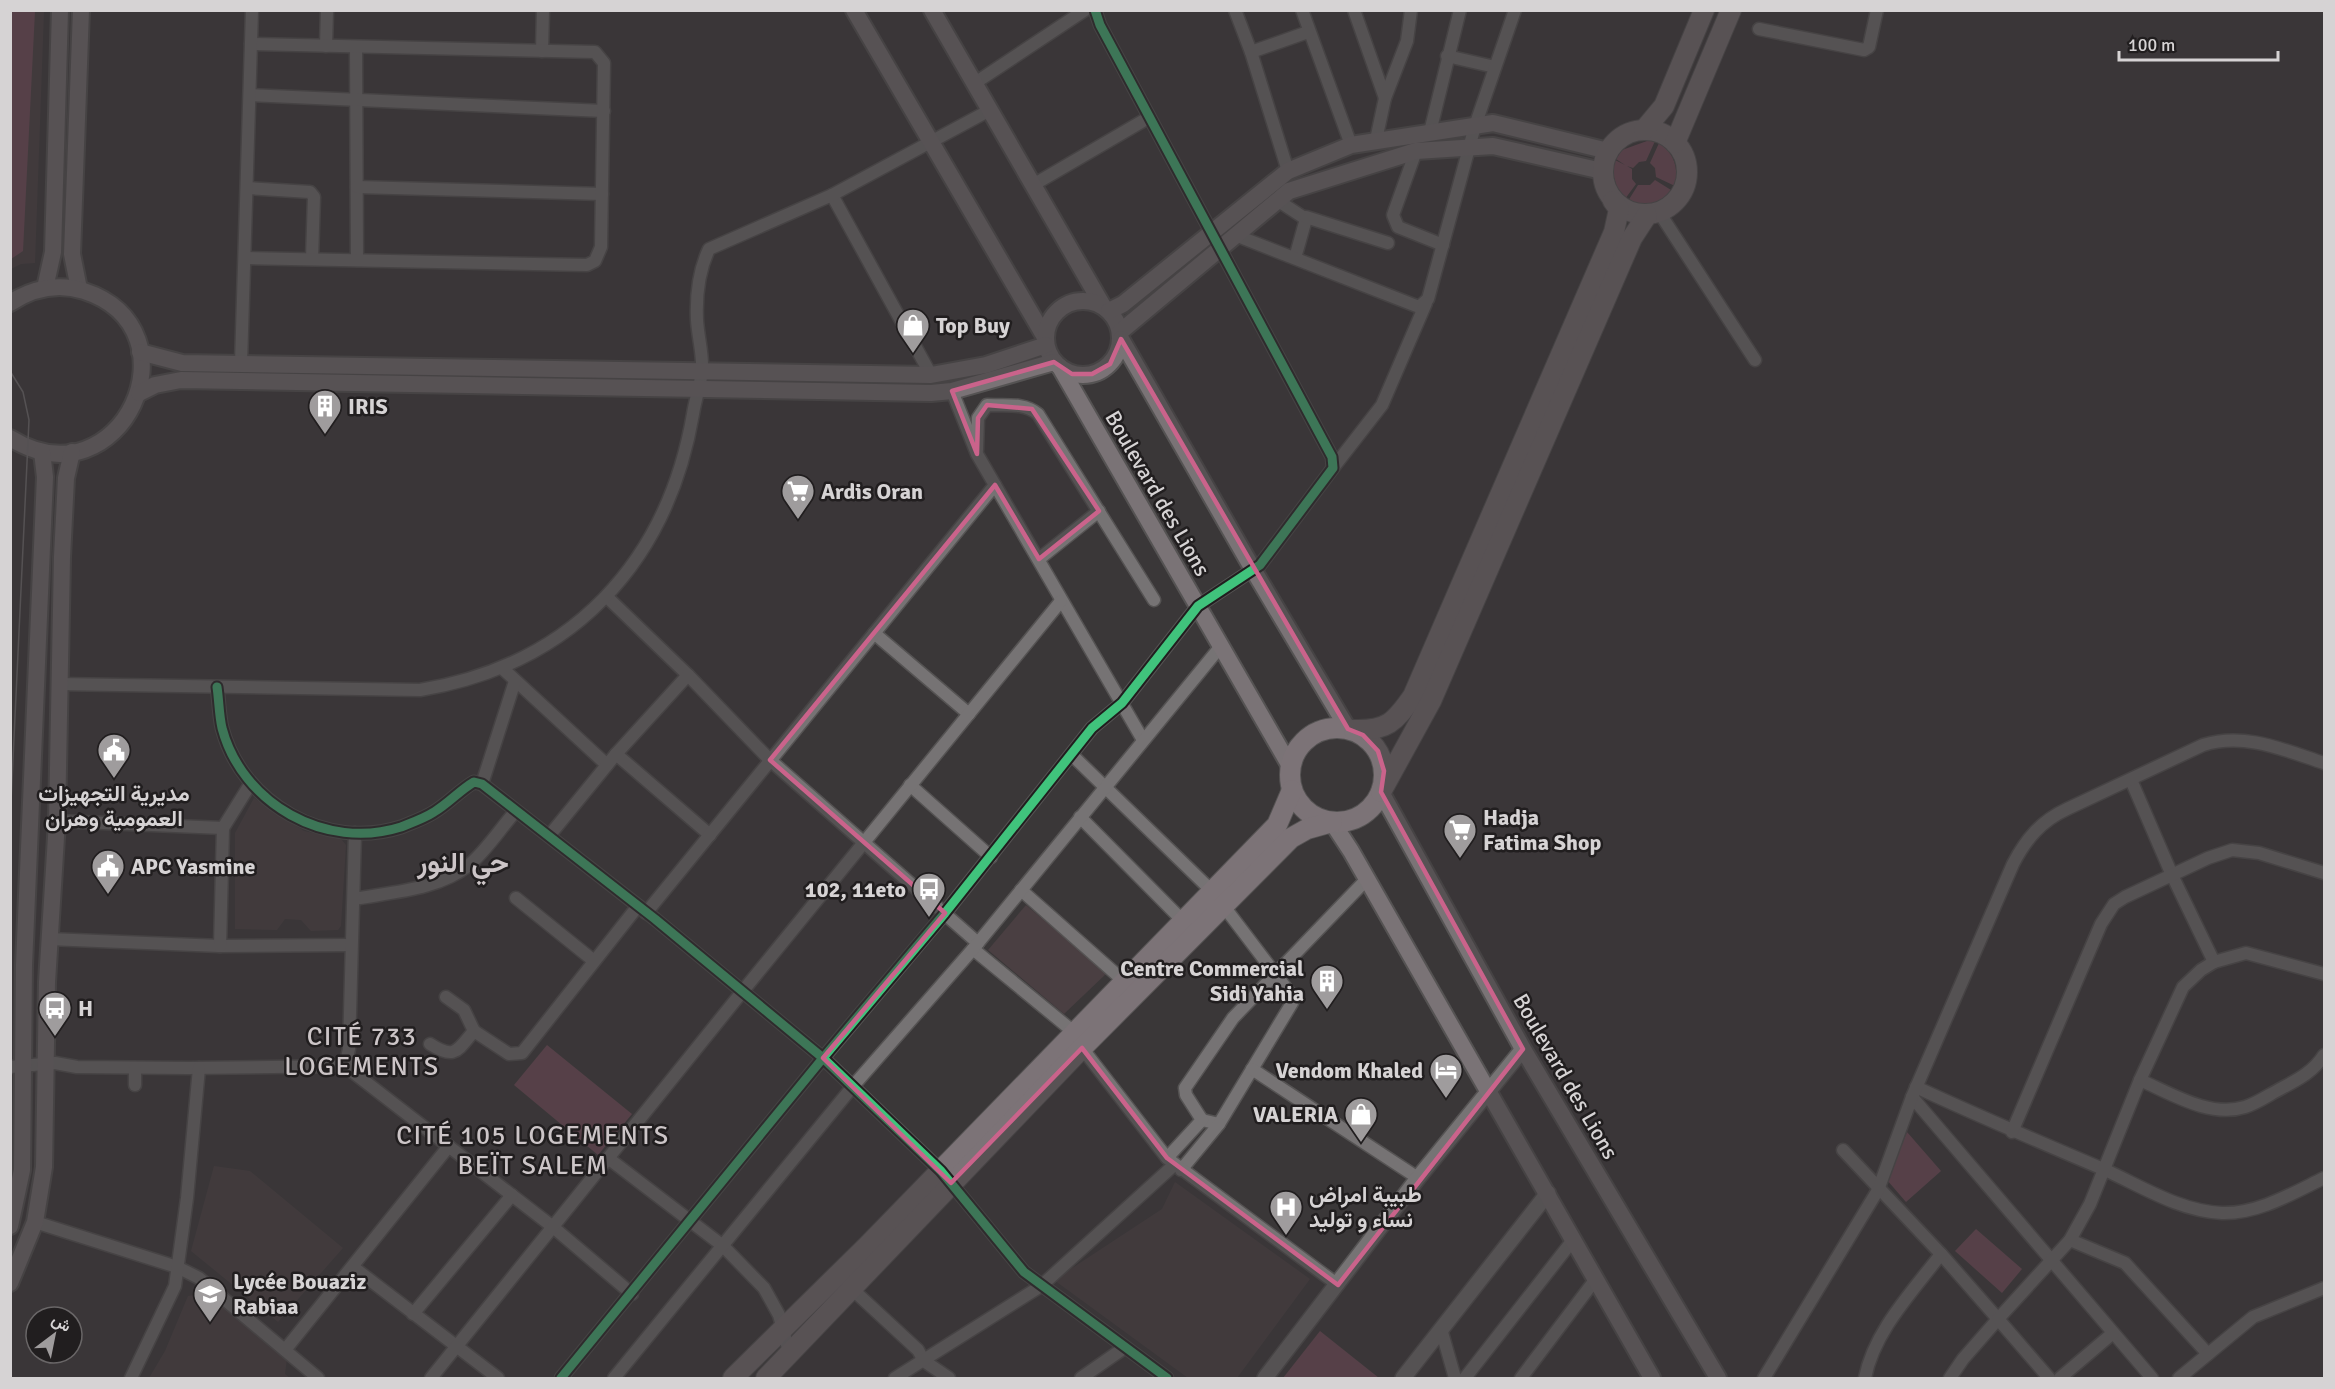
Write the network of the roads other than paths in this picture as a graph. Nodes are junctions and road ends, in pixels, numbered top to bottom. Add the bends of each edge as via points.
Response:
1 (60, 10) edge
2 (81, 10) edge
3 (252, 10) edge
4 (327, 10) edge
5 (543, 10) edge
6 (854, 10) edge
7 (932, 10) edge
8 (1085, 10) edge
9 (1095, 10) edge
10 (1104, 10) edge
11 (1235, 10) edge
12 (1302, 10) edge
13 (1354, 10) edge
14 (1411, 10) edge
15 (1460, 10) edge
16 (1515, 10) edge
17 (1704, 10) edge
18 (1731, 10) edge
19 (1877, 10) edge
20 (1100, 26) junction
21 (1759, 29) dead end
22 (1308, 33) junction
23 (251, 45) junction
24 (326, 46) junction
25 (356, 47) junction
26 (542, 51) junction
27 (1251, 52) junction
28 (1447, 56) junction
29 (1495, 67) junction
30 (975, 83) junction
31 (250, 95) junction
32 (1385, 98) junction
33 (356, 100) junction
34 (990, 110) junction
35 (604, 111) junction
36 (1148, 118) junction
37 (1475, 126) junction
38 (1644, 130) junction
39 (1430, 132) junction
40 (1376, 140) junction
41 (930, 143) junction
42 (1675, 143) junction
43 (1351, 145) junction
44 (1471, 148) junction
45 (1416, 151) junction
46 (1608, 151) junction
47 (1288, 171) junction
48 (1602, 171) junction
49 (1033, 185) junction
50 (357, 187) junction
51 (247, 188) junction
52 (602, 194) junction
53 (832, 195) junction
54 (1277, 200) junction
55 (1613, 201) junction
56 (1653, 214) junction
57 (1306, 217) junction
58 (1209, 232) junction
59 (1235, 235) junction
60 (1388, 243) dead end
61 (1443, 245) junction
62 (1218, 248) junction
63 (245, 258) junction
64 (1295, 258) junction
65 (312, 259) junction
66 (357, 260) junction
67 (45, 288) junction
68 (79, 290) junction
69 (10, 303) edge
70 (1426, 303) junction
71 (1106, 308) junction
72 (1120, 335) junction
73 (1046, 342) junction
74 (140, 352) junction
75 (1755, 360) dead end
76 (242, 363) junction
77 (1057, 364) junction
78 (702, 370) junction
79 (931, 375) junction
80 (697, 390) junction
81 (952, 391) junction
82 (139, 393) junction
83 (10, 438) edge
84 (42, 452) junction
85 (72, 452) junction
86 (977, 454) junction
87 (1333, 468) junction
88 (995, 485) junction
89 (1099, 511) junction
90 (1039, 559) junction
91 (1254, 571) junction
92 (607, 597) junction
93 (1154, 600) dead end
94 (1061, 601) junction
95 (1198, 606) junction
96 (874, 633) junction
97 (1221, 646) junction
98 (502, 668) junction
99 (688, 675) junction
100 (515, 681) junction
101 (58, 684) junction
102 (217, 687) junction
103 (1122, 703) junction
104 (969, 714) junction
105 (1351, 730) junction
106 (1143, 740) junction
107 (616, 754) junction
108 (1072, 756) junction
109 (770, 760) junction
110 (2325, 763) edge
111 (607, 765) junction
112 (1290, 766) junction
113 (2131, 780) junction
114 (251, 783) junction
115 (482, 783) junction
116 (910, 785) junction
117 (1103, 788) junction
118 (1292, 790) junction
119 (1381, 792) junction
120 (514, 812) junction
121 (1080, 817) junction
122 (57, 821) junction
123 (1332, 822) junction
124 (223, 828) junction
125 (355, 832) junction
126 (710, 835) junction
127 (549, 836) junction
128 (863, 843) junction
129 (991, 857) junction
130 (2325, 873) edge
131 (2172, 875) junction
132 (1367, 879) junction
133 (1021, 890) junction
134 (516, 898) dead end
135 (354, 899) junction
136 (1217, 899) junction
137 (642, 909) junction
138 (945, 913) junction
139 (1184, 922) junction
140 (49, 939) junction
141 (220, 945) junction
142 (351, 945) junction
143 (975, 946) junction
144 (594, 962) junction
145 (2214, 962) junction
146 (2325, 974) edge
147 (1276, 975) junction
148 (1125, 982) junction
149 (742, 992) junction
150 (446, 997) dead end
151 (474, 1031) junction
152 (1078, 1041) junction
153 (430, 1044) dead end
154 (1523, 1049) junction
155 (2325, 1054) edge
156 (823, 1058) junction
157 (47, 1064) junction
158 (16, 1066) edge
159 (345, 1066) junction
160 (135, 1068) junction
161 (199, 1068) junction
162 (1252, 1069) junction
163 (2140, 1080) junction
164 (135, 1085) dead end
165 (854, 1085) junction
166 (1488, 1092) junction
167 (1914, 1092) junction
168 (1202, 1119) junction
169 (1219, 1124) junction
170 (2012, 1132) junction
171 (449, 1146) junction
172 (1843, 1150) dead end
173 (608, 1158) junction
174 (1174, 1164) junction
175 (2104, 1170) junction
176 (946, 1177) junction
177 (1418, 1178) junction
178 (2325, 1178) edge
179 (1878, 1190) junction
180 (1548, 1193) junction
181 (512, 1195) junction
182 (692, 1219) junction
183 (35, 1222) junction
184 (10, 1226) edge
185 (553, 1227) junction
186 (1573, 1240) junction
187 (2070, 1240) junction
188 (723, 1246) junction
189 (1941, 1254) junction
190 (2051, 1261) junction
191 (177, 1267) junction
192 (353, 1267) junction
193 (1595, 1280) junction
194 (10, 1283) edge
195 (1338, 1285) junction
196 (1041, 1286) junction
197 (851, 1288) junction
198 (2325, 1288) edge
199 (632, 1294) junction
200 (413, 1314) junction
201 (1998, 1319) junction
202 (1441, 1329) junction
203 (784, 1330) junction
204 (2113, 1333) junction
205 (456, 1347) junction
206 (1124, 1348) junction
207 (285, 1350) junction
208 (789, 1352) junction
209 (2208, 1354) junction
210 (924, 1361) junction
211 (1647, 1376) edge
212 (131, 1378) edge
213 (318, 1378) edge
214 (431, 1378) edge
215 (498, 1378) edge
216 (561, 1378) edge
217 (614, 1378) edge
218 (733, 1378) edge
219 (765, 1378) edge
220 (895, 1378) edge
221 (950, 1378) edge
222 (1081, 1378) edge
223 (1167, 1378) edge
224 (1265, 1378) edge
225 (1403, 1378) edge
226 (1455, 1378) edge
227 (1465, 1378) edge
228 (1521, 1378) edge
229 (1718, 1378) edge
230 (1764, 1378) edge
231 (1865, 1378) edge
232 (1950, 1378) edge
233 (2049, 1378) edge
234 (2060, 1378) edge
235 (2152, 1378) edge
236 (2179, 1378) edge

1 - 67 main road via 53,252
2 - 68 main road via 72,254
3 - 23 street
4 - 24 street
5 - 26 street
6 - 41 main road
7 - 30 main road
8 - 30 street
9 - 20 street
10 - 20 street
11 - 27 street
12 - 22 street
13 - 32 street
14 - 32 street via 1407,41
15 - 28 street
16 - 29 street
17 - 38 main road via 1664,106
18 - 42 main road
19 - 21 street via 1869,47 1864,50
20 - 36 street
22 - 27 street
22 - 43 street
23 - 24 street
23 - 31 street
24 - 25 street
25 - 26 street
25 - 33 street
26 - 35 street via 595,52 601,57
27 - 47 street
28 - 29 street
28 - 39 street
29 - 37 street
30 - 34 main road
31 - 33 street
31 - 51 street
32 - 40 street
33 - 35 street
33 - 50 street
34 - 41 street
34 - 49 main road
35 - 52 street
36 - 49 street
36 - 58 street
37 - 39 main road
37 - 44 street
37 - 46 main road via 1493,123
38 - 42 main road via 1666,135
38 - 46 main road via 1623,135
39 - 40 main road
40 - 43 main road
41 - 53 street
41 - 73 main road
42 - 56 main road via 1686,164 1686,182 1678,199
43 - 47 main road
44 - 45 main road
44 - 48 main road via 1493,146
44 - 61 street
45 - 54 main road via 1289,191
45 - 61 street via 1393,215 1394,222
46 - 48 main road
47 - 58 main road
48 - 55 main road
49 - 71 main road
50 - 52 street
50 - 66 street
51 - 63 street
51 - 65 street via 310,192 314,197
52 - 66 street via 601,247 595,261 587,265
53 - 78 street via 709,249 702,265 697,318
53 - 79 street
54 - 57 street
54 - 59 main road
55 - 56 main road via 1623,209
55 - 105 main road via 1619,209 1614,232 1413,696 1392,722 1373,730
56 - 75 street
56 - 119 main road via 1632,238 1431,700
57 - 60 street
57 - 64 street
58 - 62 street
58 - 71 main road via 1123,304
59 - 62 main road
59 - 64 street
61 - 70 street
62 - 72 main road
62 - 87 street via 1332,457
63 - 65 street
63 - 76 street
64 - 70 street via 1419,307
65 - 66 street
67 - 68 main road
67 - 69 main road
68 - 74 main road via 100,298 118,312 132,331
70 - 87 street via 1382,405
71 - 72 main road via 1116,320
71 - 73 main road via 1089,301 1068,304 1051,318
72 - 77 main road via 1114,358 1099,372 1078,375
72 - 91 main road, Boulevard des Lions
73 - 77 main road
73 - 79 main road via 986,365
74 - 76 main road via 172,362
74 - 82 main road
76 - 78 main road
77 - 81 main road
77 - 95 main road, Boulevard des Lions
78 - 79 main road
78 - 80 street
80 - 81 main road
80 - 82 main road via 181,380
80 - 92 street via 679,476 665,510 645,546
81 - 86 street
82 - 85 main road via 115,433 98,444
83 - 84 main road
84 - 85 main road
84 - 158 main road via 45,477
85 - 101 main road via 66,478
86 - 88 street
86 - 89 street via 978,418 987,405 1032,409
87 - 91 street
88 - 90 street
88 - 96 street
89 - 90 street
89 - 93 street
90 - 94 street
91 - 95 street
91 - 105 main road, Boulevard des Lions
92 - 98 street via 565,634
92 - 99 street
94 - 103 street
94 - 104 street
95 - 97 main road, Boulevard des Lions
95 - 103 street
96 - 104 street
96 - 109 street
97 - 106 street
97 - 112 main road, Boulevard des Lions
98 - 100 street
98 - 102 street via 447,686 420,690
99 - 107 street
99 - 109 street
100 - 111 street
100 - 115 street
101 - 102 street
101 - 122 main road
102 - 114 street via 222,728
103 - 106 street
103 - 108 street via 1092,729
104 - 116 street
105 - 112 main road via 1328,728 1307,737
105 - 119 main road via 1363,735 1378,751 1384,771
106 - 117 street
107 - 111 street
107 - 126 street
108 - 117 street
108 - 129 street
109 - 126 street
109 - 128 street
110 - 113 street via 2258,742 2220,740
111 - 127 street
112 - 118 main road
113 - 131 street
113 - 167 street via 2050,817 2023,844
114 - 124 street
114 - 125 street via 281,811 314,827
115 - 120 street
115 - 125 street via 474,782 434,813 401,826 368,834
116 - 128 street
116 - 129 street
117 - 121 street
117 - 136 street
118 - 123 main road via 1307,812
118 - 136 main road via 1277,825
119 - 123 main road via 1362,815
119 - 154 main road, Boulevard des Lions
120 - 127 street
120 - 135 street via 470,865 448,878 405,891
121 - 133 street
121 - 139 street
122 - 124 street
122 - 140 main road
123 - 132 main road
123 - 136 main road via 1291,838
124 - 141 street
125 - 135 street
126 - 137 street
127 - 137 street
128 - 138 street
128 - 149 street
129 - 138 street
130 - 131 street via 2259,853 2232,850
131 - 145 street
131 - 170 street via 2125,897 2105,914
132 - 147 street
132 - 166 main road
133 - 143 street
133 - 148 street
134 - 144 street
135 - 142 street
136 - 139 main road
136 - 147 street
136 - 152 main road
137 - 144 street
137 - 149 street
138 - 143 street
138 - 156 street
139 - 148 main road
140 - 141 street
140 - 157 main road
141 - 142 street
142 - 159 street via 349,1049
143 - 152 street
143 - 165 street
144 - 151 street via 522,1053 509,1054
145 - 146 street via 2246,953
145 - 163 street via 2183,987
147 - 162 street via 1292,996 1292,1003
147 - 168 street via 1233,1018 1185,1088
148 - 152 main road
149 - 156 street
149 - 173 street
150 - 151 street via 464,1010
151 - 153 street via 451,1053
152 - 174 street
152 - 176 main road
154 - 166 street
154 - 229 main road, Boulevard des Lions
155 - 163 street via 2309,1072 2247,1107 2231,1110 2193,1103
156 - 165 street
156 - 182 street
157 - 158 street
157 - 160 street
157 - 183 main road via 44,1167
158 - 184 main road via 22,1170
159 - 161 street
159 - 171 street
160 - 161 street
160 - 164 street
161 - 191 street
162 - 169 street
162 - 177 street
163 - 175 street
165 - 176 street
165 - 188 street
166 - 177 street
166 - 180 main road
167 - 170 street
167 - 179 street
167 - 190 street
168 - 169 street
168 - 174 street
169 - 174 street
170 - 175 street
171 - 181 street
171 - 192 street
172 - 179 street
173 - 182 street via 655,1196
173 - 185 street
174 - 195 street
174 - 196 street
175 - 178 street via 2185,1205 2222,1213 2265,1205
175 - 187 street
176 - 196 street via 1024,1272
176 - 197 main road
176 - 203 main road
177 - 195 street
179 - 189 street
179 - 230 street
180 - 186 main road
180 - 202 street
181 - 185 street
181 - 200 street
182 - 188 street
182 - 199 street
183 - 191 street
183 - 194 main road
185 - 199 street
185 - 205 street
186 - 193 main road
186 - 227 street
187 - 190 street
187 - 209 street via 2126,1263
188 - 203 street via 764,1288
188 - 217 street
189 - 201 street
189 - 231 street via 1894,1316
190 - 201 street
190 - 204 street
191 - 207 street via 199,1278
191 - 212 street via 175,1286
192 - 200 street
192 - 207 street
193 - 211 main road
193 - 228 street
195 - 224 street
196 - 206 street
196 - 210 street
197 - 208 main road
197 - 210 street via 918,1350
198 - 209 street via 2253,1317
199 - 216 street
200 - 205 street
201 - 232 street
201 - 233 street
202 - 225 street
202 - 226 street
203 - 208 street
203 - 218 main road
204 - 234 street
204 - 235 street
205 - 214 street
205 - 215 street
206 - 222 street
206 - 223 street
207 - 213 street
208 - 219 main road
209 - 236 street
210 - 220 street
210 - 221 street

